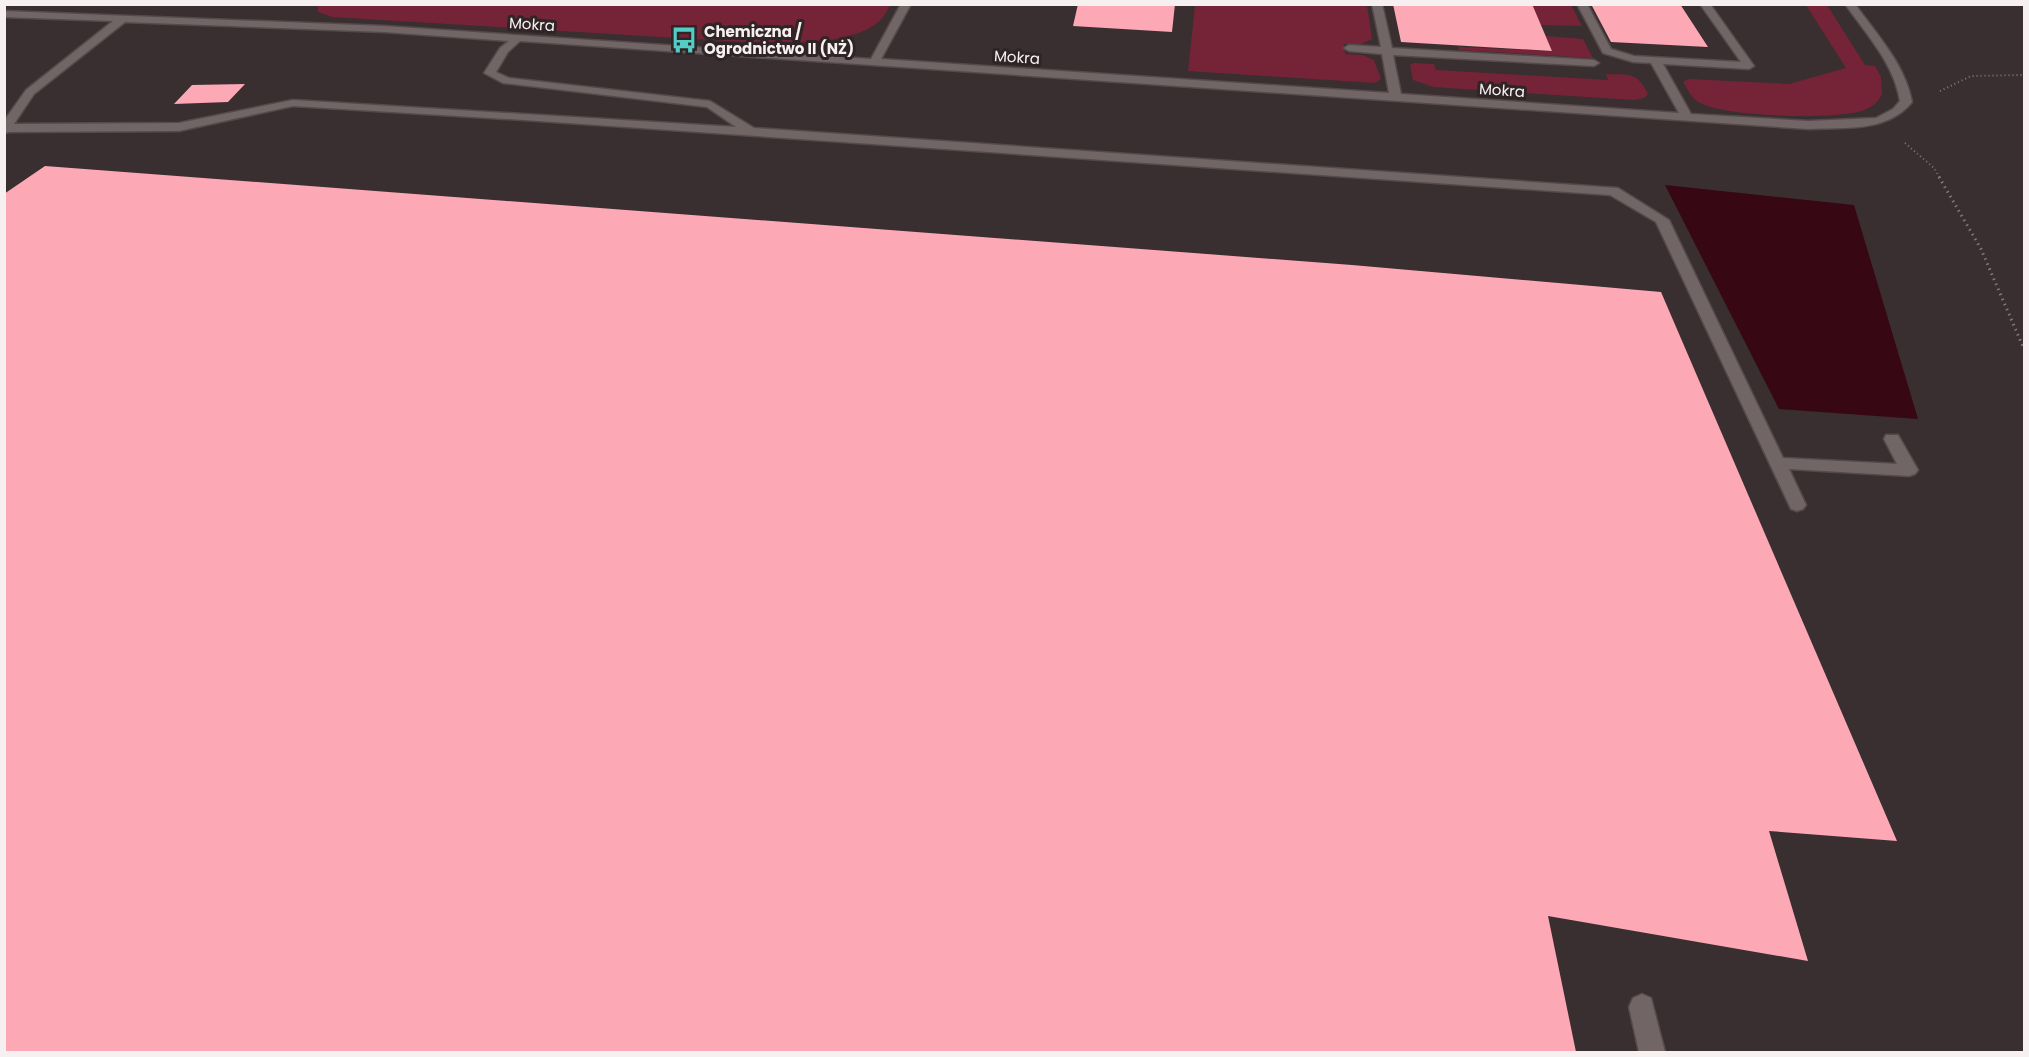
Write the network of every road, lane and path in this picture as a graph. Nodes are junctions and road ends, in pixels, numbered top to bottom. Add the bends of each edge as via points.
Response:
1 (906, 4) edge
2 (1377, 4) edge
3 (1582, 4) edge
4 (1705, 4) edge
5 (1850, 4) edge
6 (4, 14) edge
7 (124, 18) junction
8 (518, 38) junction
9 (1349, 48) dead end
10 (1387, 51) junction
11 (1655, 60) junction
12 (874, 63) junction
13 (1594, 63) dead end
14 (2025, 75) edge
15 (1396, 98) junction
16 (1906, 102) junction
17 (1687, 117) junction
18 (1879, 121) junction
19 (5, 129) edge
20 (750, 131) junction
21 (2025, 349) edge
22 (1892, 439) dead end
23 (1777, 463) junction
24 (1797, 505) dead end
25 (1642, 1007) dead end
26 (1652, 1053) edge

1 - 12 street
2 - 10 street
3 - 11 street via 1607,51 1633,59
4 - 11 street via 1749,66
5 - 16 street via 1898,74
6 - 7 street, Mokra
7 - 8 street, Mokra
7 - 19 street via 30,92
8 - 12 street, Mokra
8 - 20 street via 504,50 490,73 507,81 710,104
9 - 10 street
10 - 13 street
10 - 15 street
11 - 17 street
12 - 15 street, Mokra
14 - 16 path via 1971,76 1929,99
15 - 17 street, Mokra
16 - 18 street
17 - 18 street, Mokra via 1808,125
18 - 21 path via 1934,168 1981,249
19 - 20 street via 179,127 293,103
20 - 23 street via 1613,190 1662,220
22 - 23 street via 1909,470
23 - 24 street
25 - 26 street

